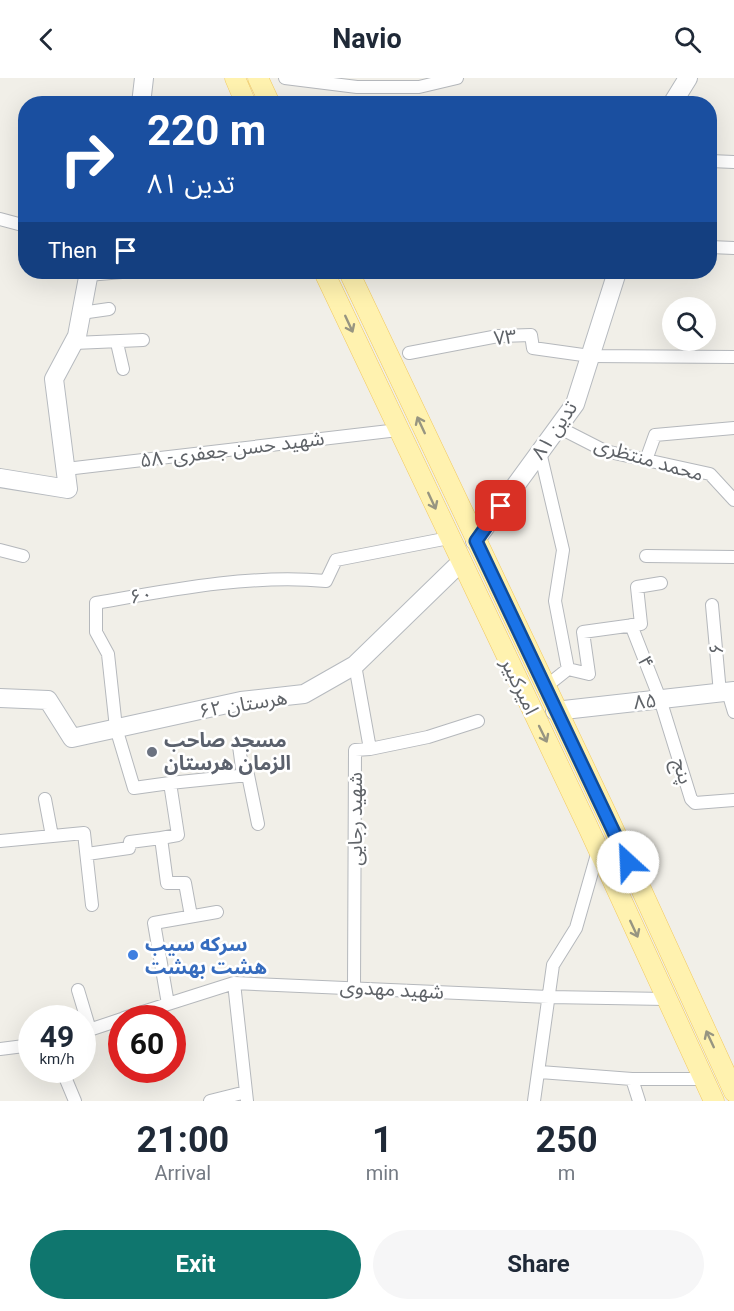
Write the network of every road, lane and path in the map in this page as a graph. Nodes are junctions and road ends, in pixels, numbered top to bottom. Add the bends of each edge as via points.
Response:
1 (144, 78) edge
2 (235, 78) edge
3 (258, 78) edge
4 (285, 78) edge
5 (457, 78) edge
6 (688, 78) edge
7 (358, 82) edge
8 (142, 96) edge
9 (243, 96) edge
10 (266, 96) edge
11 (677, 96) edge
12 (717, 161) edge
13 (734, 162) edge
14 (0, 219) edge
15 (18, 224) edge
16 (717, 247) edge
17 (734, 248) edge
18 (88, 279) edge
19 (327, 279) edge
20 (352, 279) edge
21 (615, 279) edge
22 (109, 309) dead end
23 (81, 313) junction
24 (143, 340) dead end
25 (74, 342) junction
26 (117, 343) junction
27 (409, 352) dead end
28 (590, 356) junction
29 (734, 357) edge
30 (123, 369) dead end
31 (558, 427) junction
32 (734, 428) edge
33 (398, 430) junction
34 (540, 453) junction
35 (646, 460) junction
36 (66, 469) junction
37 (0, 478) edge
38 (734, 500) edge
39 (450, 538) junction
40 (476, 541) junction
41 (0, 550) edge
42 (23, 556) dead end
43 (646, 556) dead end
44 (734, 557) edge
45 (461, 562) junction
46 (661, 583) dead end
47 (712, 605) dead end
48 (631, 625) junction
49 (356, 665) junction
50 (568, 669) junction
51 (544, 688) junction
52 (727, 692) edge
53 (0, 698) edge
54 (660, 699) junction
55 (555, 711) junction
56 (734, 712) edge
57 (478, 721) dead end
58 (116, 728) junction
59 (239, 746) dead end
60 (370, 749) junction
61 (243, 775) junction
62 (170, 783) junction
63 (596, 794) junction
64 (45, 799) dead end
65 (734, 800) edge
66 (576, 803) junction
67 (609, 819) junction
68 (258, 824) dead end
69 (588, 827) junction
70 (52, 836) junction
71 (0, 838) edge
72 (161, 838) junction
73 (598, 851) junction
74 (87, 854) junction
75 (92, 905) dead end
76 (217, 912) dead end
77 (191, 916) junction
78 (234, 983) junction
79 (354, 987) junction
80 (78, 990) dead end
81 (549, 997) junction
82 (666, 999) junction
83 (168, 1004) junction
84 (81, 1005) edge
85 (165, 1005) edge
86 (18, 1047) edge
87 (0, 1049) edge
88 (540, 1072) junction
89 (632, 1079) junction
90 (704, 1079) junction
91 (67, 1083) edge
92 (732, 1084) edge
93 (247, 1096) edge
94 (75, 1101) edge
95 (210, 1101) edge
96 (534, 1101) edge
97 (639, 1101) edge
98 (714, 1101) edge

1 - 8 street
2 - 9 main road
3 - 10 main road
4 - 7 street
5 - 7 street via 418,87
6 - 11 street
12 - 13 street
14 - 15 street
16 - 17 street
18 - 23 street
19 -> 33 main road, امیرکبیر
40 -> 20 main road, امیرکبیر
21 - 28 street, تدین ۸۱
22 - 23 street
23 - 25 street
24 - 26 street
25 - 26 street
25 - 36 street via 54,379
26 - 30 street
27 - 28 street, ۷۳ via 498,336 531,335 532,348
28 - 29 street
28 - 31 street, تدین ۸۱ via 575,404
31 - 34 street, تدین ۸۱
31 - 35 street, محمد منتظری via 605,451
32 - 35 street via 655,435
33 - 36 street, شهید حسن جعفری- ۵۸
33 -> 39 main road, امیرکبیر
34 - 40 street, تدین ۸۱
34 - 50 street via 563,550 555,601
35 - 38 street, محمد منتظری via 710,474
36 - 37 street via 68,489
39 - 45 main road, امیرکبیر
39 - 58 street, ۶۰ via 336,560 326,581 258,581 96,603 96,632 108,654
40 - 51 main road, امیرکبیر
41 - 42 street
43 - 44 street
45 - 49 street, هرستان ۶۲
45 -> 66 main road, امیرکبیر
46 - 48 street via 637,587 641,624
47 - 52 street, ۶
48 - 50 street via 584,632 589,674
48 - 54 street, ۴
49 - 58 street, هرستان ۶۲ via 304,694 241,701
49 - 60 street, شهید رجایی
50 - 51 street
51 - 55 main road, امیرکبیر
52 - 54 street, ۸۵
52 - 56 street, ۶
53 - 58 street, هرستان ۶۲ via 48,700 72,738
54 - 55 street, ۸۵
54 - 65 street, پنج via 691,799 701,804
55 - 63 main road, امیرکبیر
57 - 60 street
58 - 62 street, ۶۰ via 134,788
59 - 61 street
60 - 79 street, شهید رجایی via 355,750
61 - 62 street
61 - 68 street via 248,775
62 - 72 street via 178,835
63 - 66 main road
63 - 67 main road, امیرکبیر
64 - 70 street
66 - 69 main road, امیرکبیر
67 - 69 main road
92 -> 67 main road, امیرکبیر
69 - 73 main road, امیرکبیر
70 - 71 street
70 - 74 street via 84,833
72 - 74 street via 130,842 129,848
72 - 77 street via 167,883 185,883
73 - 81 street via 576,928 553,965
73 -> 82 main road, امیرکبیر
74 - 75 street
76 - 77 street
77 - 83 street via 154,922
78 - 79 street, شهید مهدوی
78 - 83 street, شهید مهدوی
78 - 93 street
79 - 81 street, شهید مهدوی
80 - 84 street
81 - 82 street, شهید مهدوی
81 - 88 street
82 - 90 main road, امیرکبیر
83 - 85 street, شهید مهدوی
86 - 87 street
88 - 89 street
88 - 96 street
89 - 90 street
89 - 97 street
90 - 98 main road, امیرکبیر
91 - 94 street
93 - 95 street

